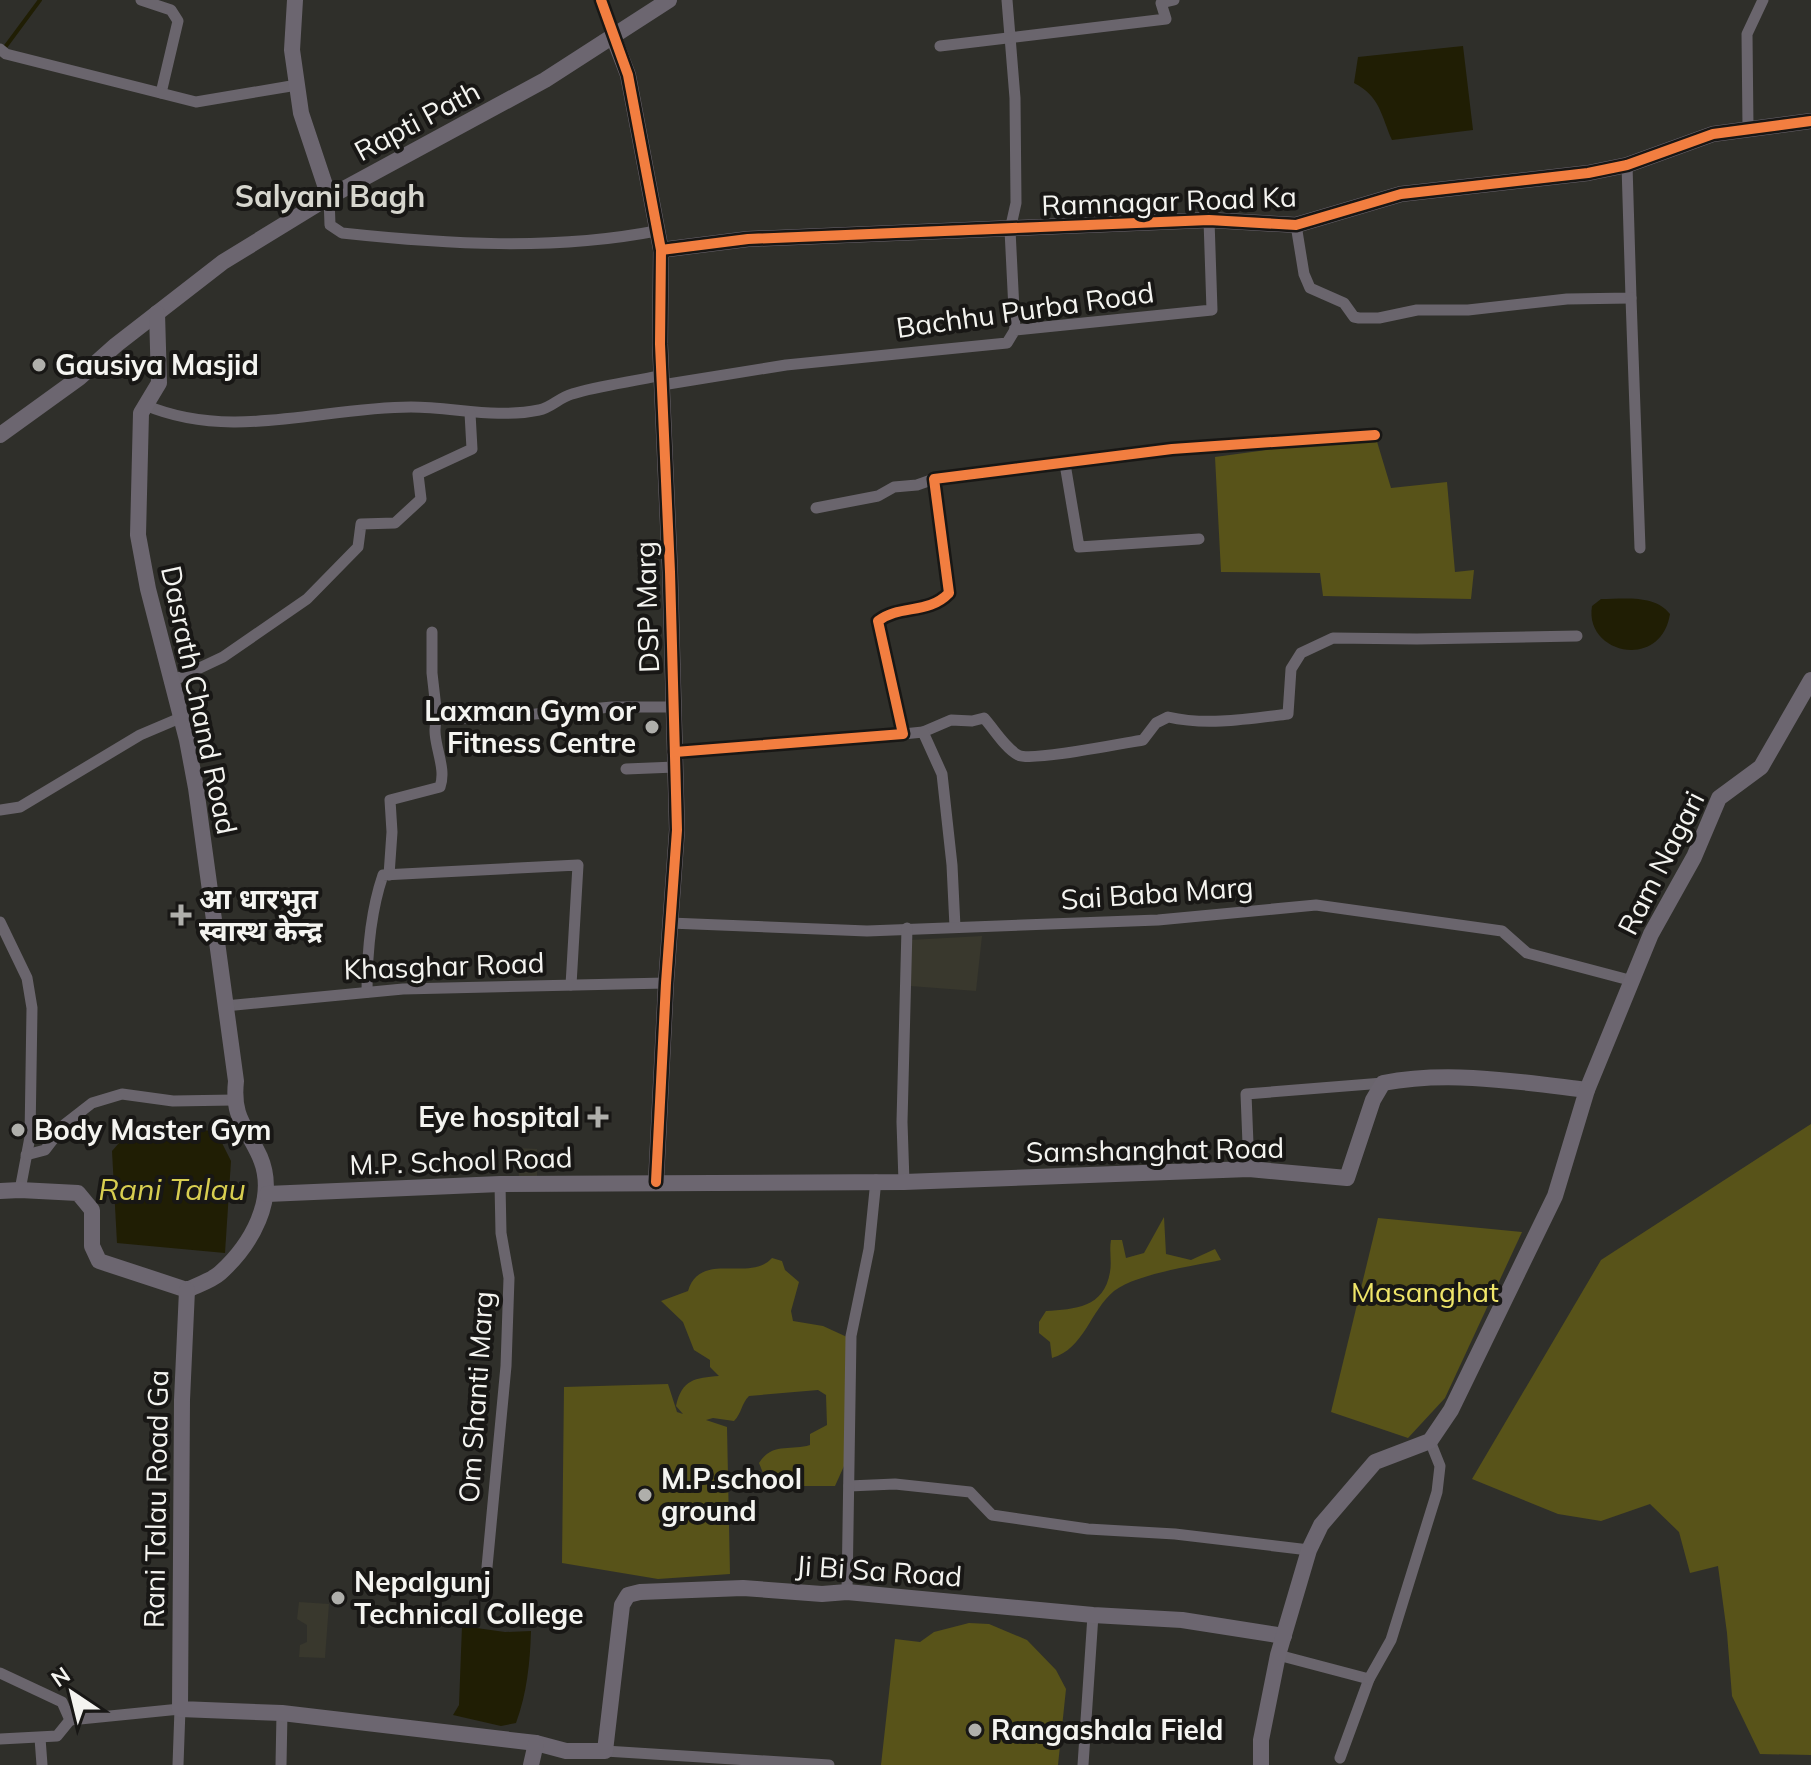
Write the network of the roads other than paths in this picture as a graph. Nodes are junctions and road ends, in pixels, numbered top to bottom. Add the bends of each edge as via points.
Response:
1 (141, 0) edge
2 (295, 0) edge
3 (601, 0) edge
4 (669, 0) edge
5 (1007, 0) edge
6 (1174, 0) edge
7 (1763, 0) edge
8 (613, 36) junction
9 (1012, 37) junction
10 (940, 46) dead end
11 (3, 52) edge
12 (297, 85) junction
13 (161, 93) junction
14 (1811, 121) edge
15 (1748, 128) junction
16 (1627, 165) junction
17 (329, 197) junction
18 (1209, 220) junction
19 (1296, 225) junction
20 (1010, 230) junction
21 (656, 231) junction
22 (661, 250) junction
23 (1631, 298) junction
24 (157, 313) junction
25 (1015, 330) junction
26 (662, 380) junction
27 (145, 405) junction
28 (470, 413) junction
29 (0, 435) edge
30 (1375, 435) dead end
31 (1065, 464) junction
32 (934, 479) junction
33 (816, 508) dead end
34 (1199, 539) dead end
35 (1640, 548) dead end
36 (432, 632) dead end
37 (1577, 636) dead end
38 (1811, 680) edge
39 (170, 682) junction
40 (675, 707) junction
41 (437, 717) junction
42 (180, 718) junction
43 (923, 732) junction
44 (903, 734) junction
45 (675, 760) junction
46 (626, 769) dead end
47 (0, 810) edge
48 (389, 875) junction
49 (0, 922) edge
50 (670, 923) junction
51 (955, 927) junction
52 (907, 928) junction
53 (1633, 981) junction
54 (666, 983) junction
55 (571, 985) junction
56 (367, 992) junction
57 (225, 1006) junction
58 (1383, 1083) junction
59 (1587, 1090) junction
60 (234, 1100) junction
61 (26, 1155) junction
62 (1249, 1169) junction
63 (876, 1180) junction
64 (656, 1182) junction
65 (904, 1182) junction
66 (500, 1184) junction
67 (20, 1190) junction
68 (0, 1191) edge
69 (267, 1194) junction
70 (187, 1290) junction
71 (1430, 1441) junction
72 (849, 1486) junction
73 (1309, 1550) junction
74 (487, 1567) dead end
75 (847, 1592) junction
76 (1093, 1615) junction
77 (1284, 1636) junction
78 (1278, 1655) junction
79 (0, 1673) edge
80 (1369, 1679) junction
81 (180, 1709) junction
82 (282, 1713) junction
83 (70, 1720) junction
84 (40, 1738) junction
85 (0, 1739) edge
86 (536, 1743) junction
87 (605, 1751) junction
88 (1340, 1758) dead end
89 (42, 1765) edge
90 (178, 1765) edge
91 (281, 1765) edge
92 (531, 1765) edge
93 (829, 1765) edge
94 (1083, 1765) edge
95 (1261, 1765) edge

1 - 13 street via 171,10 178,21
2 - 12 street via 292,50
3 - 8 street
4 - 8 street, Rapti Path
5 - 9 street
6 - 9 street via 1161,3 1166,19
7 - 15 street via 1747,34
8 - 17 street, Rapti Path via 486,114
8 - 21 street, DSP Marg via 628,75
9 - 10 street
9 - 20 street via 1016,203
11 - 13 street
12 - 13 street via 196,102
12 - 17 street via 305,128
14 - 15 street, Ramnagar Road Ka
15 - 16 street, Ramnagar Road Ka via 1713,134
16 - 19 street, Ramnagar Road Ka via 1401,194
16 - 23 street
17 - 21 street via 330,225 342,233 462,242 606,241
17 - 24 street, Rapti Path via 211,269
18 - 19 street, Ramnagar Road Ka
18 - 20 street, Ramnagar Road Ka
18 - 25 street, Bachhu Purba Road via 1212,310
19 - 23 street via 1310,288 1344,303 1354,317
20 - 22 street, Ramnagar Road Ka via 748,239
20 - 25 street
21 - 22 street, DSP Marg
22 - 26 street, DSP Marg
23 - 35 street
24 - 27 street, Dasrath Chand Road via 159,383
24 - 29 street, Rapti Path
25 - 26 street, Bachhu Purba Road via 1007,343
26 - 28 street via 568,395 542,410
26 - 40 street, DSP Marg
27 - 28 street via 197,421 267,421 412,407
27 - 39 street, Dasrath Chand Road via 138,535
28 - 39 street via 472,449 418,474 421,499 395,523 361,524 358,547 307,599 223,657
30 - 31 street via 1172,449
31 - 32 street
31 - 34 street via 1079,547
32 - 33 street
32 - 44 street via 949,593 938,604 878,621
36 - 41 street
37 - 43 street via 1333,638 1301,653 1291,669 1288,714 1220,722 1168,717 1143,740 1070,752 1017,755 984,718 951,720
38 - 53 street, Ram Nagari via 1761,767 1719,798
39 - 42 street, Dasrath Chand Road
40 - 41 street
40 - 45 street, DSP Marg
41 - 48 street via 444,777 440,787 390,800
42 - 47 street via 140,735 20,807
42 - 57 street, Dasrath Chand Road via 196,788
43 - 44 street
43 - 51 street via 942,774
44 - 45 street
45 - 46 street
45 - 50 street, DSP Marg via 677,830
48 - 55 street via 578,865
48 - 56 street via 383,875 373,915
49 - 61 street via 27,978 32,1008
50 - 52 street, Sai Baba Marg
50 - 54 street, DSP Marg
51 - 52 street, Sai Baba Marg
51 - 53 street, Sai Baba Marg via 1158,920 1316,905 1502,931 1527,953
52 - 65 street
53 - 59 street, Ram Nagari
54 - 55 street, Khasghar Road
54 - 64 street, DSP Marg
55 - 56 street, Khasghar Road
56 - 57 street, Khasghar Road
57 - 60 street, Dasrath Chand Road
58 - 59 street via 1414,1077 1504,1080
58 - 62 street, Samshanghat Road via 1347,1178
58 - 62 street via 1246,1094
59 - 71 street, Ram Nagari via 1555,1196 1451,1410
60 - 61 street via 173,1101 122,1094 92,1103 65,1124 45,1150
60 - 69 street, Dasrath Chand Road via 263,1166
61 - 67 street
62 - 65 street, Samshanghat Road
63 - 64 street, Samshanghat Road
63 - 65 street, Samshanghat Road
63 - 72 street via 869,1249 851,1336
64 - 66 street, M.P. School Road
66 - 69 street, M.P. School Road
66 - 74 street, Om Shanti Marg via 509,1278
67 - 68 street
67 - 70 street via 78,1193 92,1210 92,1246 99,1261
69 - 70 street via 248,1243 218,1275
70 - 81 street, Rani Talau Road Ga
71 - 73 street via 1375,1462 1321,1525
71 - 80 street via 1440,1466 1437,1492 1391,1640
72 - 73 street via 895,1484 970,1492 992,1515
72 - 75 street
73 - 77 street
75 - 76 street, Ji Bi Sa Road
75 - 87 street, Ji Bi Sa Road via 743,1588 628,1595 622,1605
76 - 77 street, Ji Bi Sa Road via 1182,1620
76 - 94 street
77 - 78 street
78 - 80 street
78 - 95 street
79 - 83 street via 62,1702
80 - 88 street
81 - 82 street
81 - 83 street
81 - 90 street
82 - 86 street
82 - 91 street
83 - 84 street via 57,1736
84 - 85 street
84 - 89 street
86 - 87 street via 566,1751
86 - 92 street
87 - 93 street

